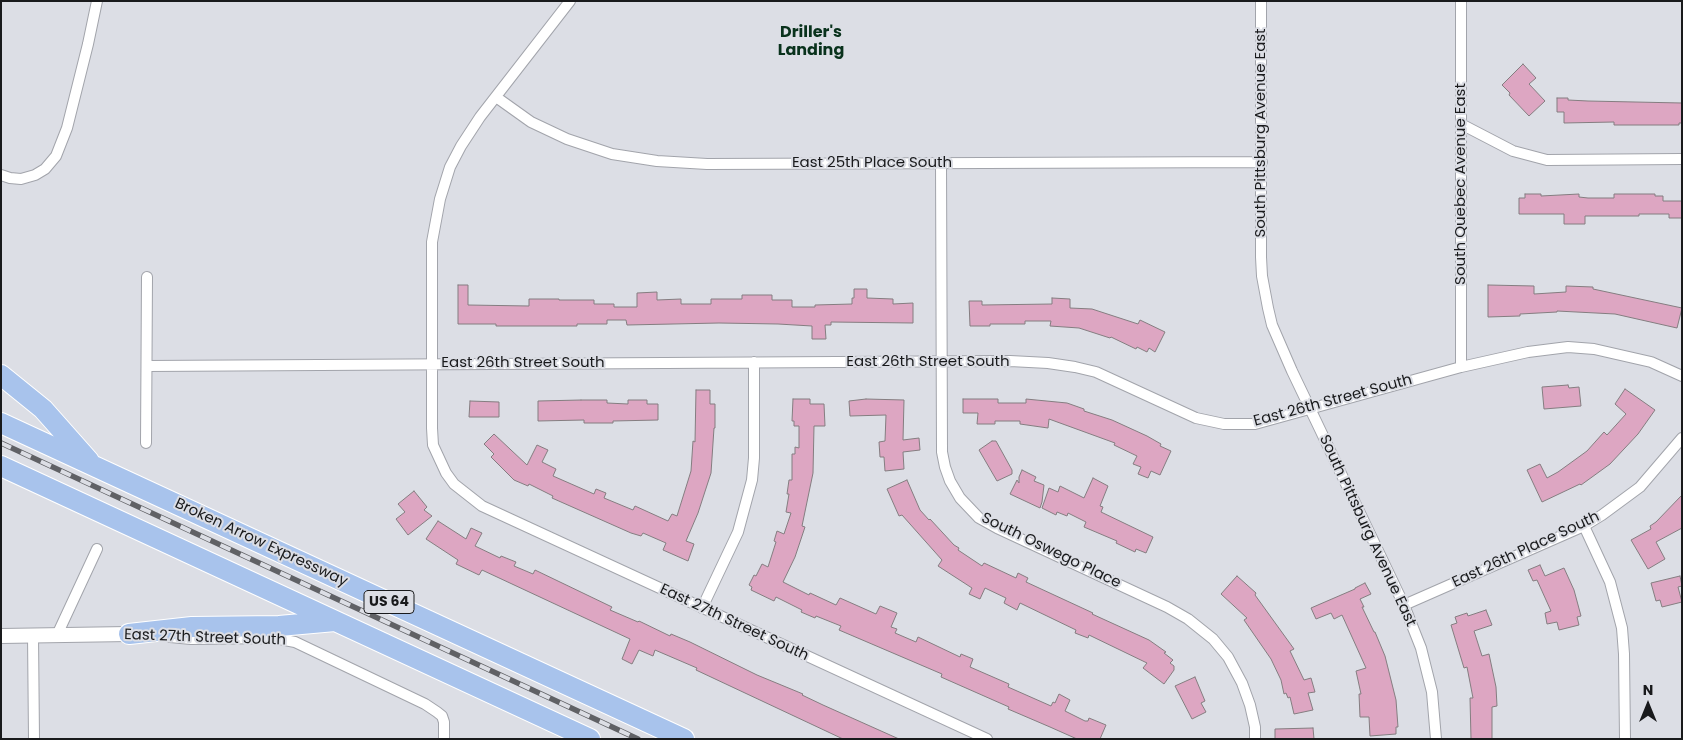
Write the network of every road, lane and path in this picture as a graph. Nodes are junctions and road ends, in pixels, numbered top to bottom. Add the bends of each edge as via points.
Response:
1 (97, 1) edge
2 (570, 1) edge
3 (1261, 1) edge
4 (1461, 1) edge
5 (496, 97) junction
6 (1461, 124) junction
7 (1682, 159) edge
8 (942, 162) junction
9 (1262, 162) junction
10 (1, 175) edge
11 (147, 277) dead end
12 (754, 362) junction
13 (942, 363) junction
14 (431, 364) junction
15 (147, 366) junction
16 (1460, 367) junction
17 (1, 375) edge
18 (1682, 376) edge
19 (1310, 409) junction
20 (1, 423) edge
21 (1682, 438) edge
22 (146, 443) dead end
23 (1, 466) edge
24 (94, 466) junction
25 (1584, 526) junction
26 (97, 549) dead end
27 (1404, 606) junction
28 (702, 608) junction
29 (337, 621) junction
30 (128, 634) junction
31 (33, 635) junction
32 (57, 635) junction
33 (1, 636) edge
34 (34, 739) edge
35 (444, 739) edge
36 (590, 739) edge
37 (684, 739) edge
38 (986, 739) edge
39 (1255, 739) edge
40 (1436, 739) edge
41 (1625, 739) edge

1 - 10 street via 67,128 56,156 36,175 21,179
2 - 5 street, East 27th Street South
3 - 9 street, South Pittsburg Avenue East
4 - 6 street, South Quebec Avenue East
5 - 8 street, East 25th Place South via 531,122 567,139 612,154 707,164
5 - 14 street, East 27th Street South via 461,146 440,199 432,242
6 - 7 street via 1513,151 1547,160
6 - 16 street, South Quebec Avenue East
8 - 9 street, East 25th Place South
8 - 13 street, South Oswego Place
9 - 19 street, South Pittsburg Avenue East via 1261,257 1265,295 1272,325
11 - 15 street
12 - 13 street, East 26th Street South
12 - 14 street, East 26th Street South
12 - 28 street via 752,480 738,532
13 - 19 street, East 26th Street South via 1010,361 1075,367 1105,376 1196,418 1224,424 1255,424
13 - 39 street, South Oswego Place via 942,452 950,482 960,498 979,518 1167,607 1213,639 1228,657 1242,683 1250,705
14 - 15 street, East 26th Street South
14 - 28 street, East 27th Street South via 433,445 454,484 482,506
15 - 22 street
16 - 18 street, East 26th Street South via 1568,347 1594,349 1651,362
16 - 19 street, East 26th Street South
17 - 24 highway via 43,409
19 - 27 street, South Pittsburg Avenue East
20 - 24 highway, Broken Arrow Expressway / US 64
21 - 25 street, East 26th Place South via 1640,487
23 - 29 highway, US 64
24 - 37 highway, Broken Arrow Expressway / US 64
25 - 27 street, East 26th Place South
25 - 41 street via 1610,582 1622,628
26 - 32 street
27 - 40 street, South Pittsburg Avenue East via 1429,674
28 - 38 street, East 27th Street South
29 - 30 highway via 280,626 192,627
29 - 36 highway, US 64
30 - 32 street, East 27th Street South
30 - 35 street, East 27th Street South via 191,639 274,638 295,642 426,704 442,716
31 - 32 street, East 27th Street South
31 - 33 street, East 27th Street South
31 - 34 street

